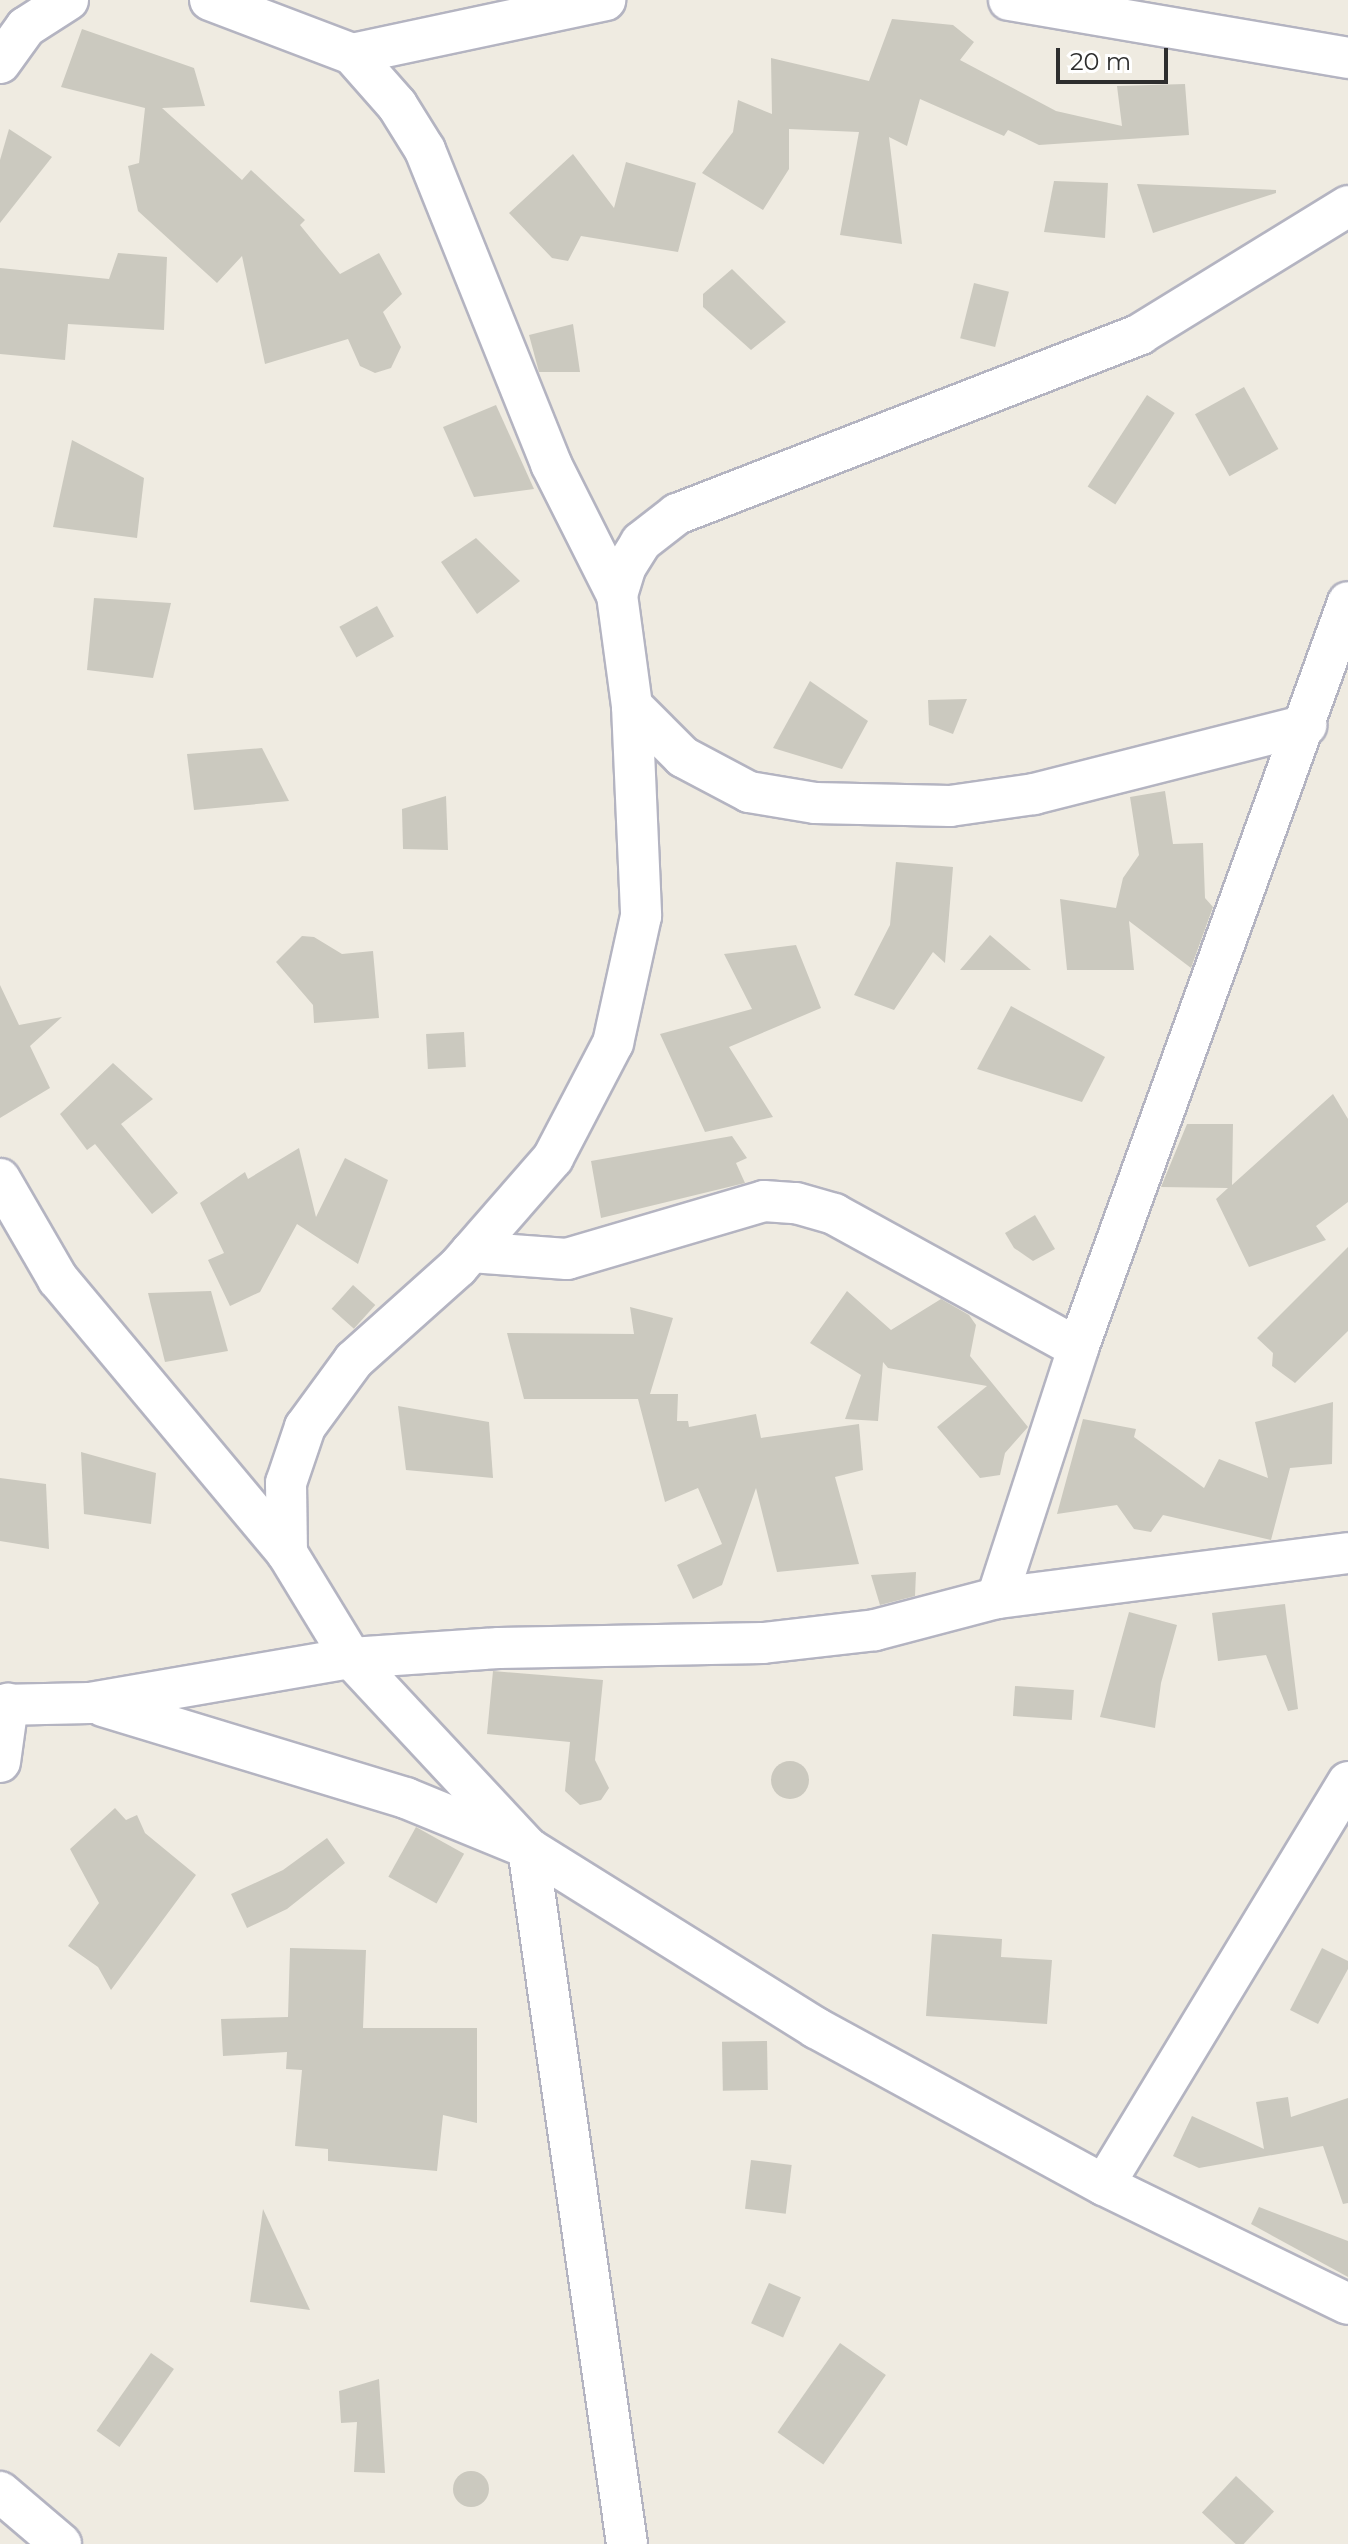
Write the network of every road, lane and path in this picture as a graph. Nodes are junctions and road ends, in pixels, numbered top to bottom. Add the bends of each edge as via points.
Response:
1 (68, 0) edge
2 (210, 0) edge
3 (605, 0) edge
4 (1009, 0) edge
5 (352, 54) junction
6 (1348, 58) edge
7 (0, 63) edge
8 (1348, 206) edge
9 (617, 595) junction
10 (1348, 602) edge
11 (632, 706) junction
12 (1306, 725) junction
13 (0, 1179) edge
14 (471, 1252) junction
15 (1078, 1348) junction
16 (287, 1553) junction
17 (1348, 1553) edge
18 (997, 1598) junction
19 (351, 1658) junction
20 (90, 1703) junction
21 (4, 1704) edge
22 (0, 1762) edge
23 (1348, 1782) edge
24 (528, 1848) junction
25 (1104, 2185) junction
26 (1348, 2304) edge
27 (0, 2492) edge
28 (61, 2544) edge
29 (627, 2544) edge

1 - 7 street via 26,27
2 - 5 street
3 - 5 street
4 - 6 street
5 - 9 street via 397,105 438,176 551,464
8 - 9 street via 1140,334 677,514 641,542
9 - 11 street
10 - 12 street
11 - 12 street via 683,757 736,785 815,803 950,806 1034,794
11 - 14 street via 641,916 613,1043 553,1158
12 - 15 street
13 - 16 street via 58,1279
14 - 15 street via 567,1259 764,1201 796,1203 834,1214
14 - 16 street via 354,1360 305,1427 286,1483
15 - 18 street
16 - 19 street
17 - 18 street
18 - 19 street via 875,1630 763,1643 499,1648
19 - 20 street
19 - 24 street
20 - 21 street
20 - 24 street via 406,1798
21 - 22 street
23 - 25 street
24 - 25 street via 816,2028
24 - 29 street
25 - 26 street
27 - 28 street

